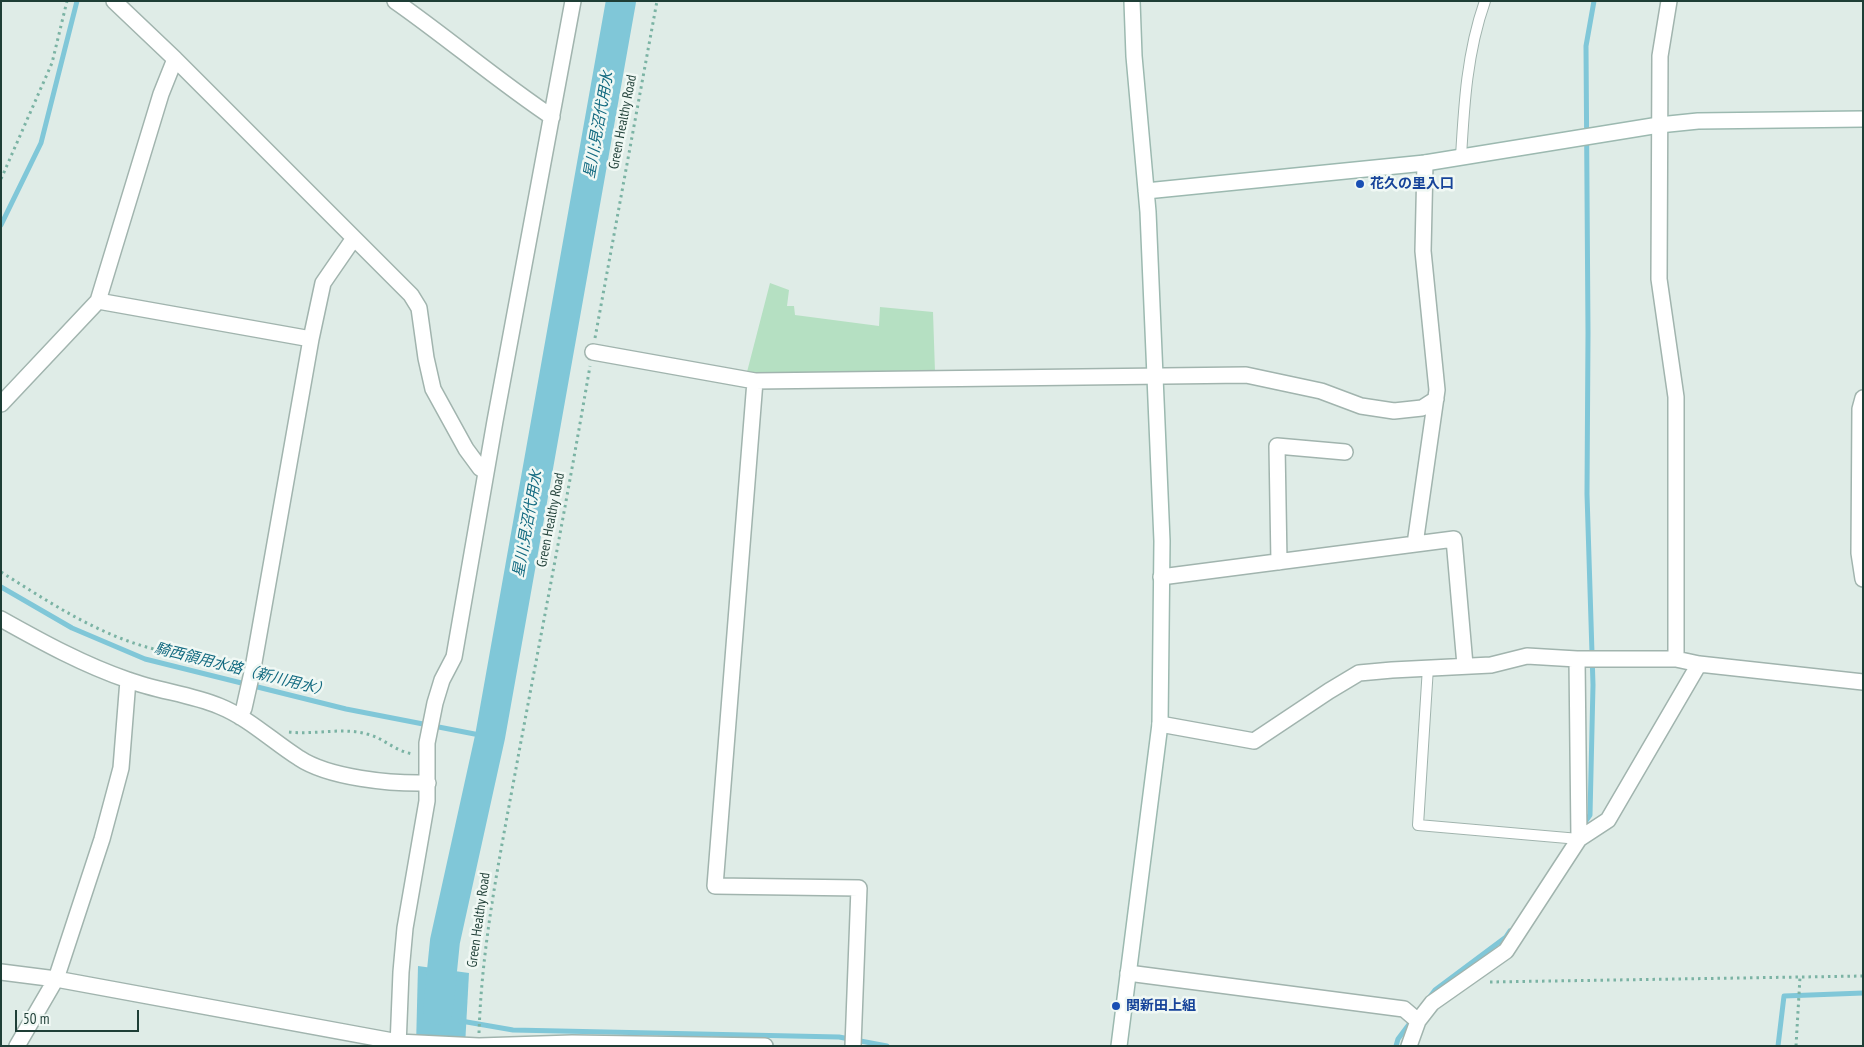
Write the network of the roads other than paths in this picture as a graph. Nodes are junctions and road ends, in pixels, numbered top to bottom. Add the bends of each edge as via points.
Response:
1 (114, 1) edge
2 (395, 1) edge
3 (574, 1) edge
4 (1132, 1) edge
5 (1485, 1) edge
6 (1669, 1) edge
7 (175, 59) junction
8 (552, 117) junction
9 (1863, 119) edge
10 (1659, 126) junction
11 (1461, 157) junction
12 (1425, 163) junction
13 (1146, 191) junction
14 (354, 238) junction
15 (98, 301) junction
16 (310, 339) junction
17 (593, 352) road end
18 (1154, 377) junction
19 (755, 381) junction
20 (1863, 398) edge
21 (1436, 399) junction
22 (1, 404) edge
23 (1345, 452) dead end
24 (486, 472) junction
25 (1415, 544) junction
26 (1279, 562) junction
27 (1161, 577) junction
28 (1863, 578) edge
29 (1, 619) edge
30 (1577, 659) junction
31 (1676, 659) junction
32 (1699, 664) junction
33 (1465, 665) junction
34 (1428, 667) junction
35 (128, 680) junction
36 (1863, 682) edge
37 (240, 717) junction
38 (1160, 724) junction
39 (428, 782) junction
40 (1579, 839) junction
41 (1, 972) edge
42 (1128, 973) junction
43 (56, 978) junction
44 (1418, 1021) junction
45 (402, 1044) edge
46 (475, 1045) edge
47 (17, 1046) edge
48 (765, 1046) edge
49 (853, 1046) edge
50 (1120, 1046) edge
51 (1409, 1046) edge

1 - 7 street
2 - 8 street
3 - 8 street
4 - 13 street
5 - 11 lane via 1468,66
6 - 10 street via 1660,56
7 - 14 street
7 - 15 street via 161,94
8 - 24 street
9 - 10 street via 1698,121
10 - 11 street
10 - 31 street via 1659,279 1676,397
11 - 12 street
12 - 13 street
12 - 21 street via 1422,251
13 - 18 street
14 - 16 street via 323,283
14 - 24 street via 411,295 419,308 433,389 466,449
15 - 16 street
15 - 22 street
16 - 37 street via 246,699
17 - 19 street
18 - 19 street
18 - 21 street via 1246,375 1321,391 1361,406 1394,411 1422,408
18 - 27 street
19 - 49 street via 715,886 859,888
20 - 28 street via 1860,409 1859,553
21 - 25 street
23 - 26 street via 1277,446
24 - 39 street via 454,657 442,680 427,743
25 - 26 street
25 - 33 street via 1454,539
26 - 27 street
27 - 38 street
29 - 35 street via 43,643
30 - 31 street
30 - 33 street via 1527,656 1491,665
30 - 40 street
31 - 32 street
32 - 36 street
32 - 40 street via 1608,820
33 - 34 street
34 - 38 street via 1359,673 1254,741
34 - 40 lane via 1418,825
35 - 37 street via 218,706
35 - 43 street via 121,768 102,839
37 - 39 street via 300,760 329,772 413,783
38 - 42 street
39 - 45 street via 401,972
40 - 44 street via 1506,951 1432,1003
41 - 43 street
42 - 44 street via 1404,1009
42 - 50 street
43 - 45 street
43 - 47 street
44 - 51 street
45 - 46 street
46 - 48 street

